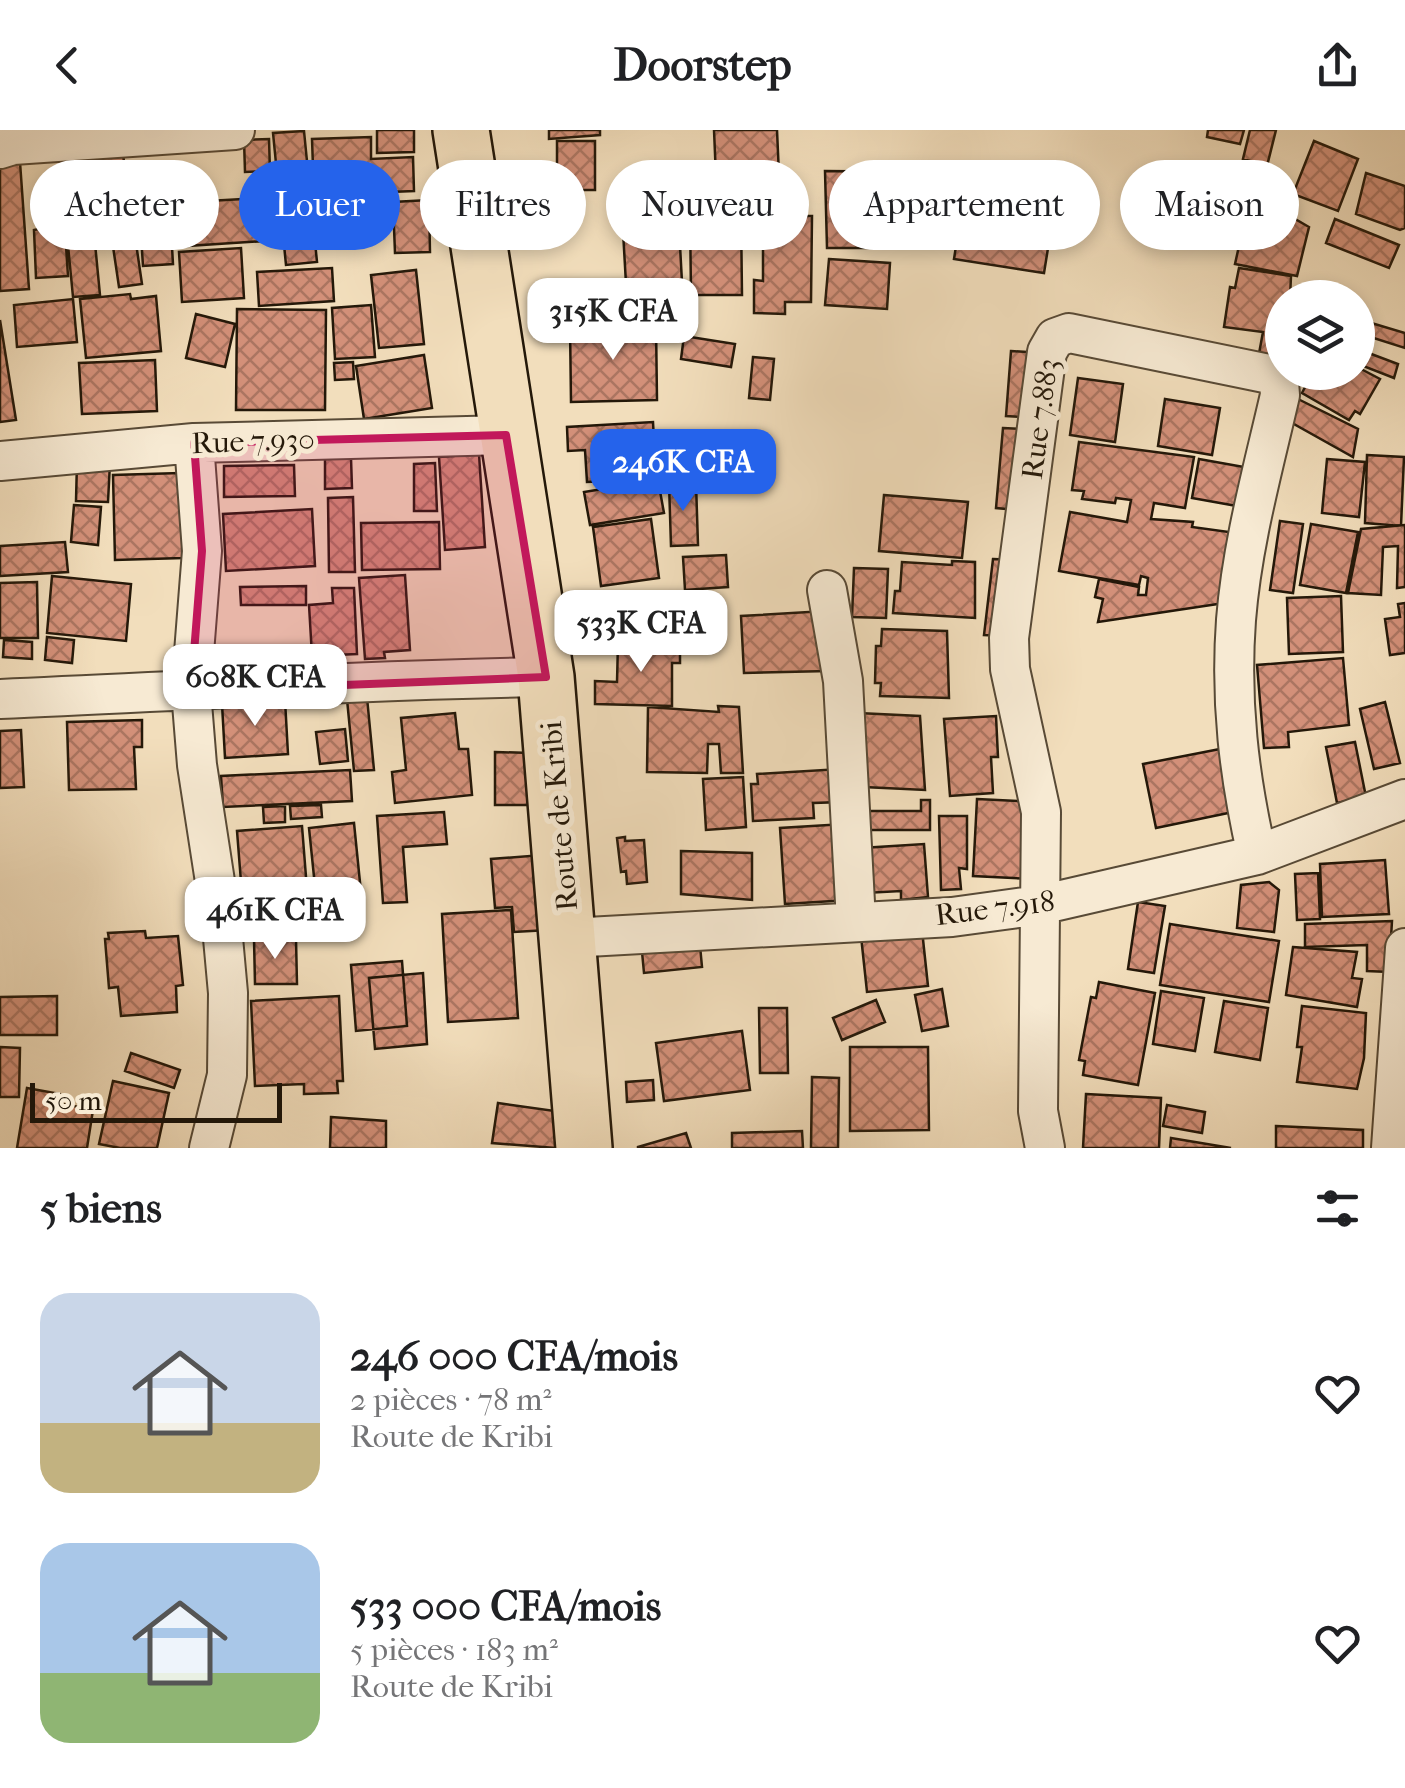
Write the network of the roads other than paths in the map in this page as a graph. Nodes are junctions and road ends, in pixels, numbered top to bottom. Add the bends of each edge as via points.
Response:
1 (234, 130) edge
2 (461, 130) edge
3 (0, 149) edge
4 (506, 434) junction
5 (194, 442) junction
6 (0, 460) edge
7 (828, 590) dead end
8 (546, 677) junction
9 (191, 691) junction
10 (0, 699) edge
11 (1405, 799) edge
12 (1257, 856) junction
13 (1040, 905) junction
14 (856, 921) junction
15 (570, 938) junction
16 (1405, 948) edge
17 (209, 1148) edge
18 (584, 1148) edge
19 (1044, 1148) edge
20 (1391, 1148) edge

1 - 3 street
2 - 4 main road, Route de Kribi
4 - 5 street, Rue 7.930
4 - 8 main road, Route de Kribi
5 - 6 street, Rue 7.930
5 - 9 street via 202,551
7 - 14 street via 843,681
8 - 9 street
8 - 15 main road, Route de Kribi
9 - 10 street
9 - 17 street via 228,993 228,1075
11 - 12 street, Rue 7.918
12 - 13 street, Rue 7.918
12 - 13 street, Rue 7.883 via 1237,750 1236,621 1279,382 1268,374 1069,334 1055,338 1046,352 1009,638 1041,812
13 - 14 street, Rue 7.918
13 - 19 street, Rue 7.883 via 1038,1111
14 - 15 street, Rue 7.918
15 - 18 main road, Route de Kribi
16 - 20 street

